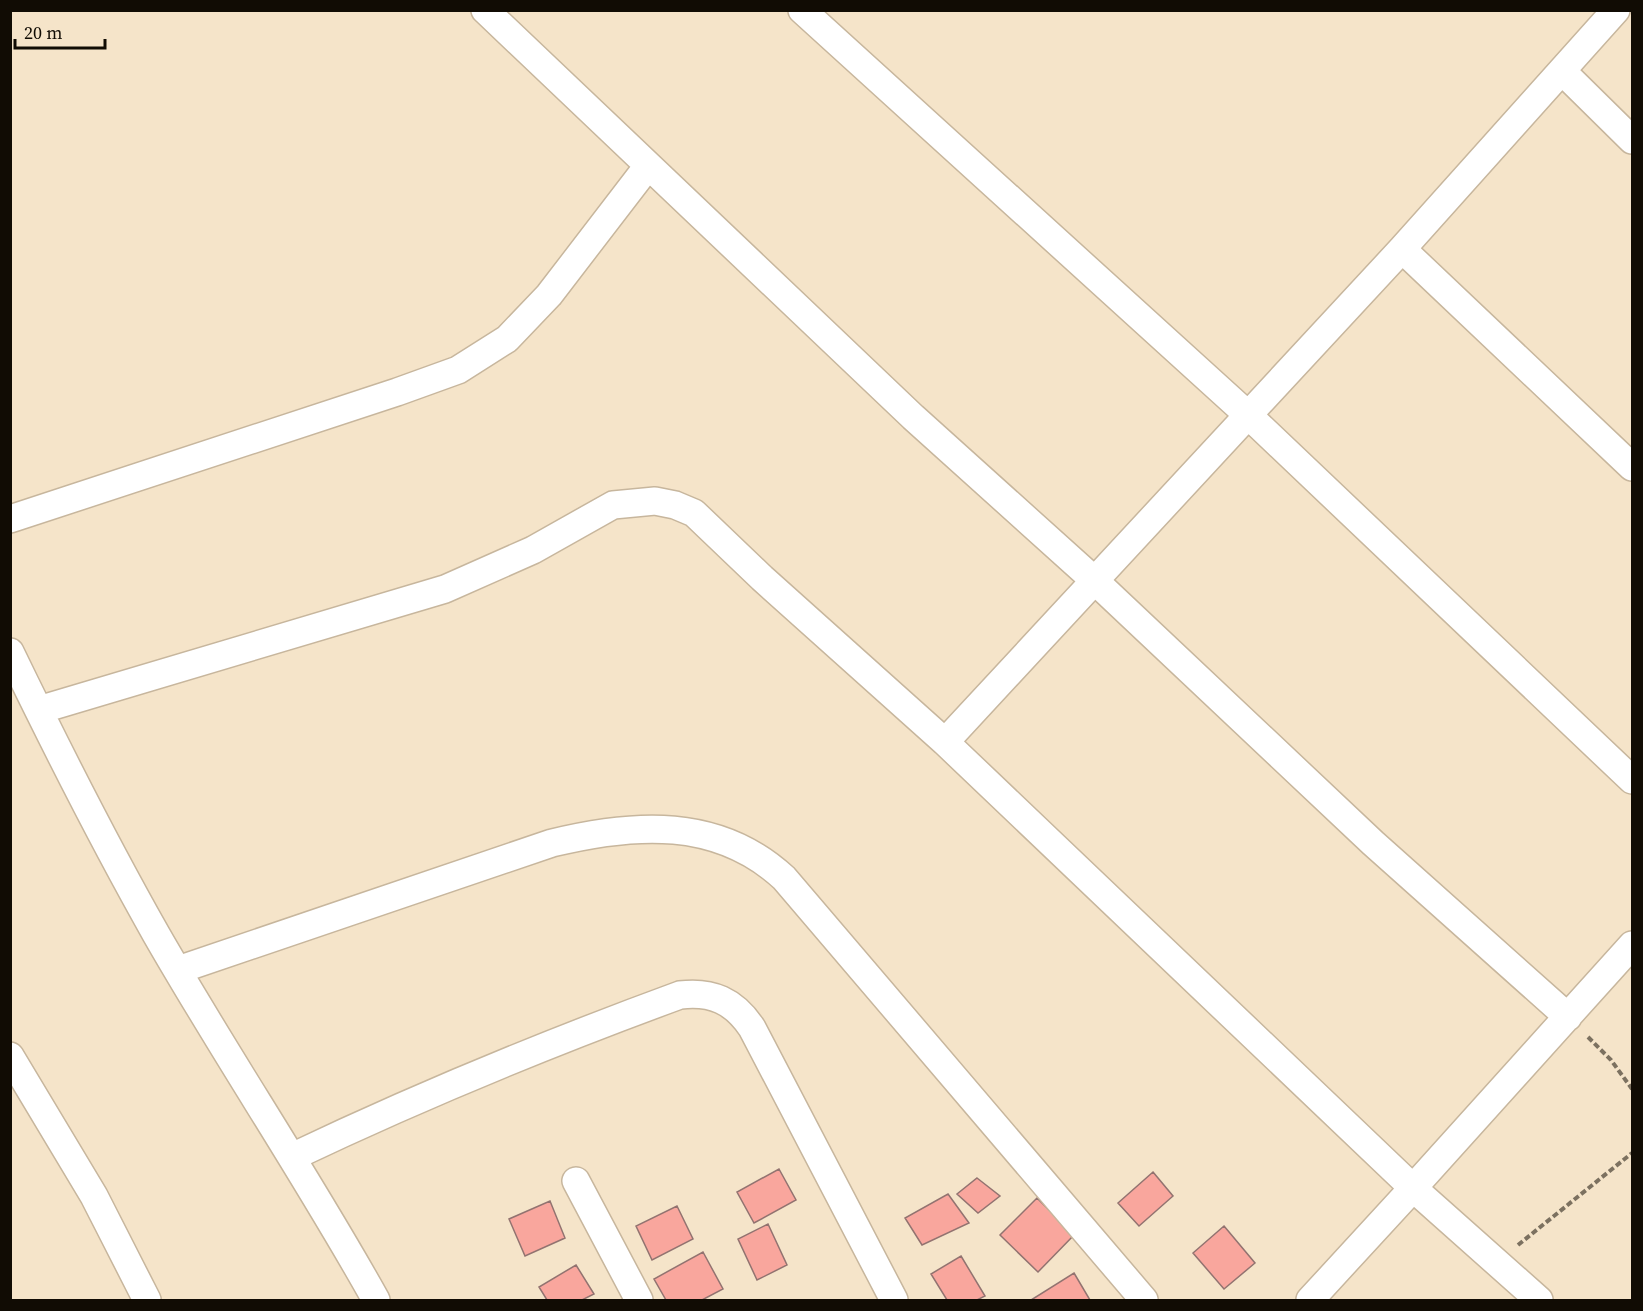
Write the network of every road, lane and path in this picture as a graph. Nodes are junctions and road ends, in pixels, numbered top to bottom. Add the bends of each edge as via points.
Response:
1 (486, 10) edge
2 (801, 10) edge
3 (1616, 10) edge
4 (1562, 71) junction
5 (1632, 140) edge
6 (648, 166) junction
7 (1402, 249) junction
8 (1248, 415) junction
9 (1632, 468) edge
10 (10, 519) edge
11 (1094, 580) junction
12 (10, 652) edge
13 (39, 710) junction
14 (945, 742) junction
15 (1632, 780) edge
16 (1632, 945) edge
17 (178, 970) junction
18 (1568, 1017) junction
19 (10, 1056) edge
20 (1632, 1089) edge
21 (1632, 1154) edge
22 (292, 1157) junction
23 (576, 1181) dead end
24 (1413, 1188) junction
25 (1497, 1263) junction
26 (147, 1300) edge
27 (376, 1300) edge
28 (639, 1300) edge
29 (894, 1300) edge
30 (1144, 1300) edge
31 (1310, 1300) edge
32 (1539, 1300) edge

1 - 6 street
2 - 8 street
3 - 4 street
4 - 5 street
4 - 7 street
6 - 10 street via 529,318 483,356 458,370
6 - 11 street via 913,417
7 - 8 street
7 - 9 street
8 - 11 street
8 - 15 street
11 - 14 street
11 - 18 street via 1373,843
12 - 13 street
13 - 14 street via 445,588 533,550 613,505 655,501 694,513
13 - 17 street via 108,846
14 - 24 street
16 - 18 street
17 - 22 street
17 - 30 street via 570,838 606,832 671,830 729,841 768,862 784,878
18 - 20 path via 1611,1059
18 - 24 street
19 - 26 street via 94,1196
21 - 25 path
22 - 27 street
22 - 29 street via 527,1055 680,995 705,994 732,1005 752,1028
23 - 28 street
24 - 25 street
24 - 31 street
25 - 32 street

